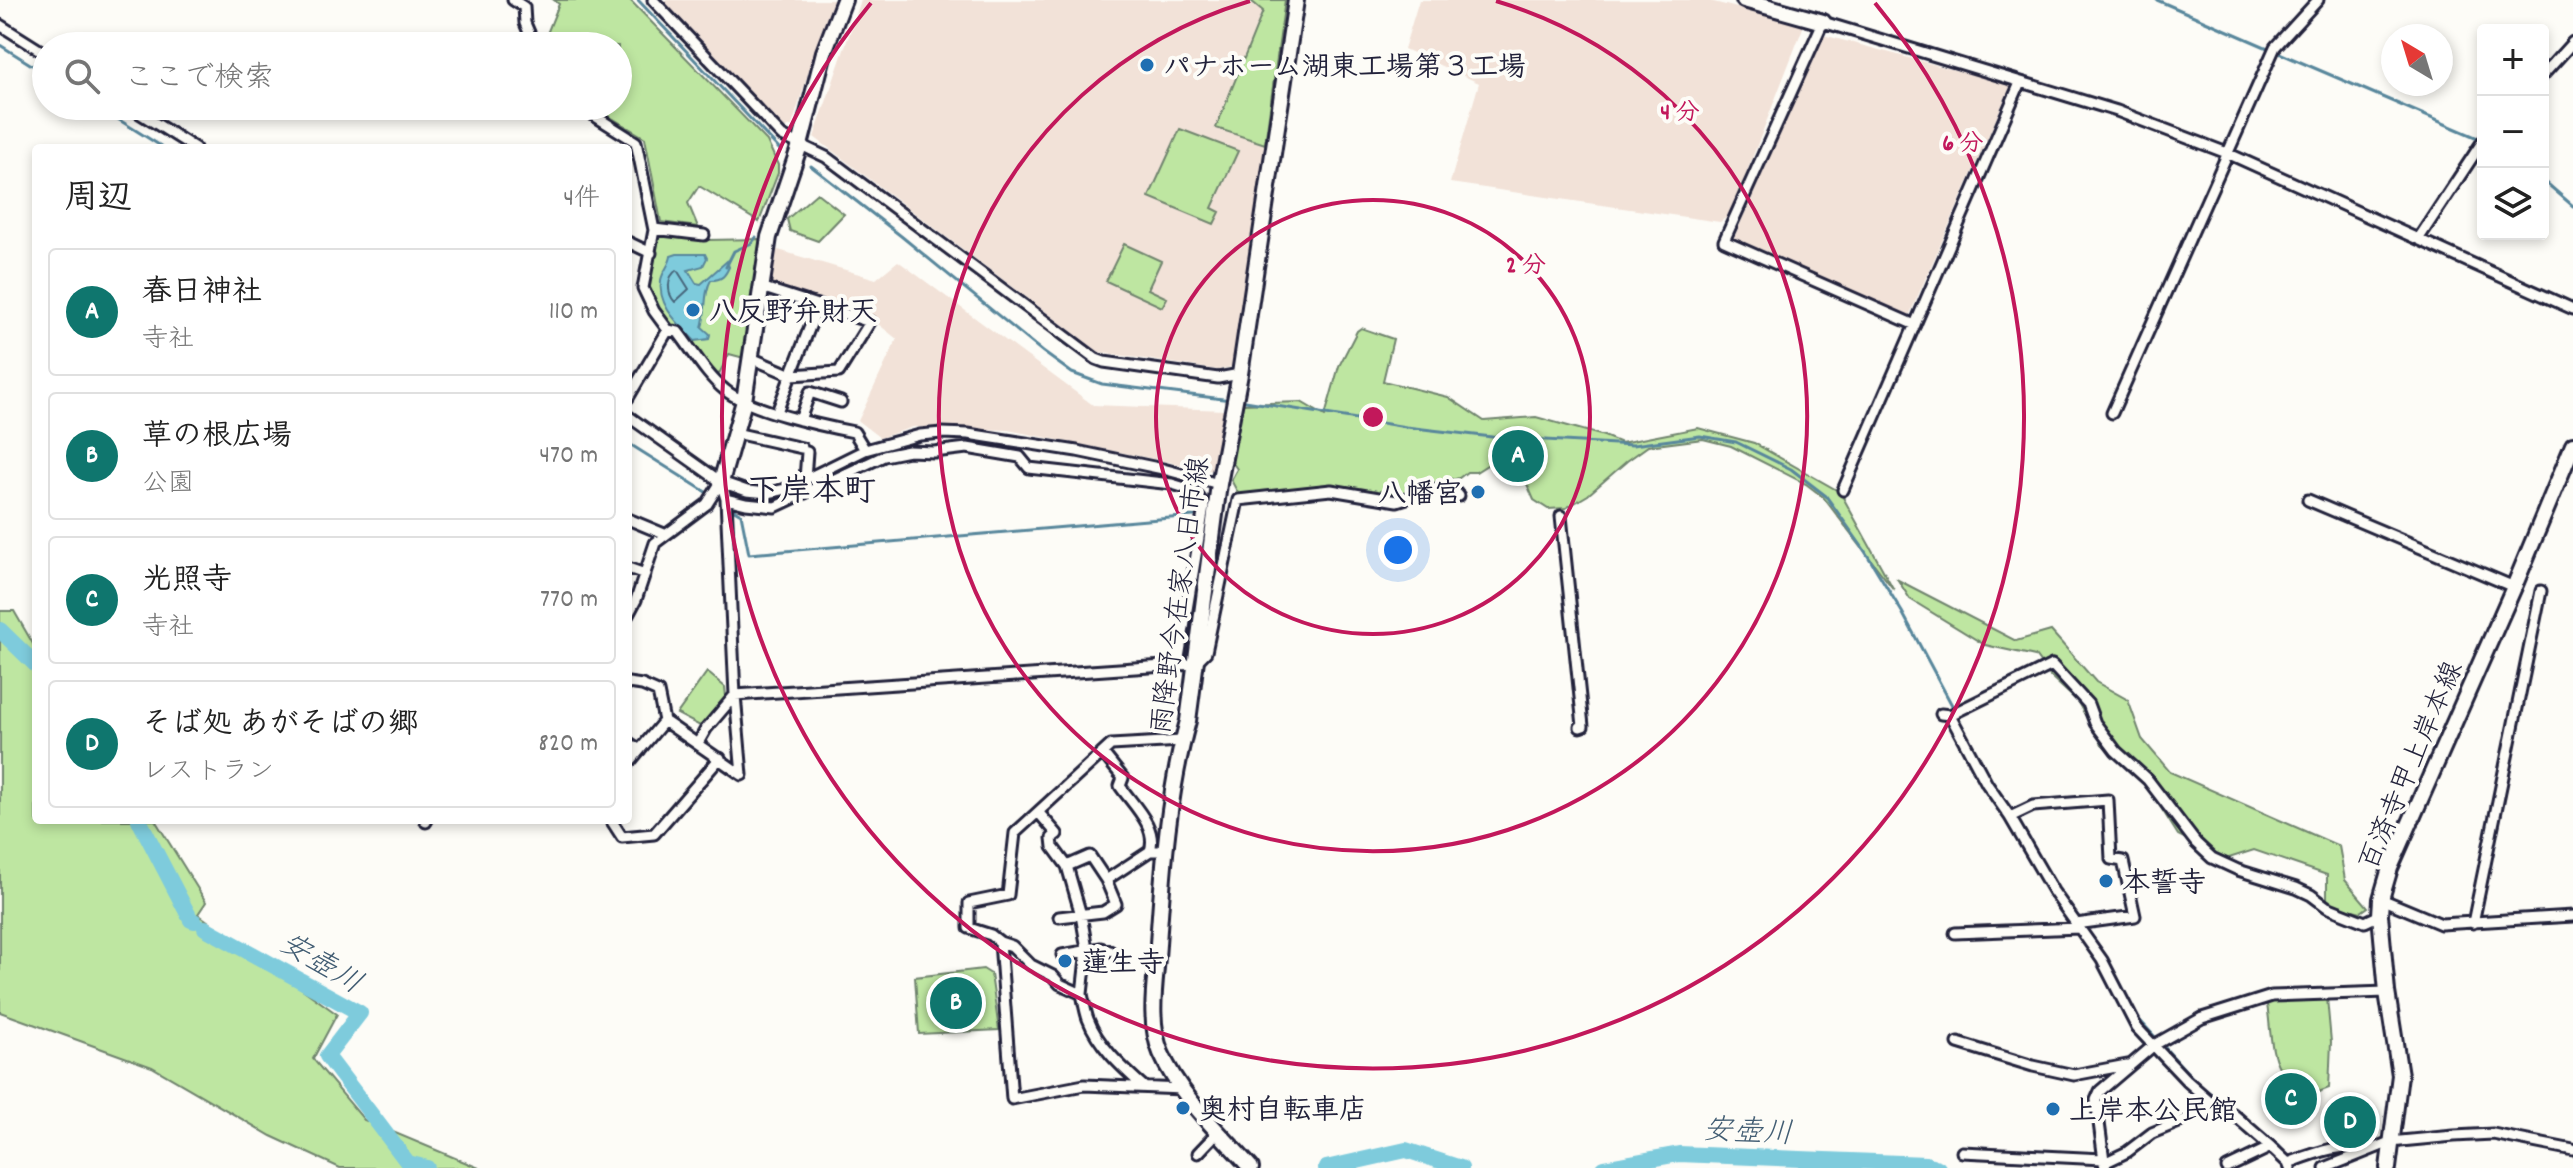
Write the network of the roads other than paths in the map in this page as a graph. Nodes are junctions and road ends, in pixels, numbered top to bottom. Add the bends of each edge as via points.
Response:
1 (513, 0) edge
2 (653, 0) edge
3 (844, 0) edge
4 (1296, 0) edge
5 (1744, 0) edge
6 (2318, 0) edge
7 (1823, 22) junction
8 (0, 25) edge
9 (529, 32) edge
10 (2573, 42) edge
11 (32, 45) edge
12 (2549, 68) edge
13 (2020, 83) junction
14 (150, 120) edge
15 (601, 120) edge
16 (189, 144) edge
17 (800, 145) junction
18 (2477, 150) edge
19 (2227, 153) junction
20 (654, 229) junction
21 (704, 235) dead end
22 (2419, 238) junction
23 (632, 244) edge
24 (651, 253) junction
25 (761, 287) junction
26 (818, 306) junction
27 (2573, 309) edge
28 (1915, 325) junction
29 (668, 330) junction
30 (751, 358) junction
31 (1240, 374) junction
32 (791, 375) junction
33 (632, 391) edge
34 (744, 401) junction
35 (841, 402) dead end
36 (777, 412) junction
37 (2112, 413) dead end
38 (632, 419) edge
39 (800, 420) junction
40 (735, 433) junction
41 (2573, 445) edge
42 (865, 450) junction
43 (805, 479) junction
44 (721, 482) junction
45 (1219, 484) junction
46 (1843, 490) dead end
47 (1459, 496) dead end
48 (726, 499) junction
49 (2308, 500) dead end
50 (1561, 516) dead end
51 (632, 521) edge
52 (664, 534) junction
53 (632, 569) edge
54 (645, 574) junction
55 (2514, 587) junction
56 (2541, 591) dead end
57 (632, 605) edge
58 (1178, 664) junction
59 (1194, 664) junction
60 (632, 684) edge
61 (735, 695) junction
62 (664, 721) junction
63 (1580, 727) dead end
64 (1182, 741) junction
65 (698, 743) junction
66 (632, 745) edge
67 (640, 750) junction
68 (1103, 753) junction
69 (720, 758) junction
70 (632, 759) edge
71 (1039, 813) junction
72 (2010, 817) junction
73 (614, 824) edge
74 (1157, 851) junction
75 (1067, 866) junction
76 (1106, 880) junction
77 (2381, 899) junction
78 (1081, 915) junction
79 (2380, 915) junction
80 (2573, 916) edge
81 (1059, 917) dead end
82 (2473, 923) junction
83 (2078, 926) junction
84 (1955, 933) dead end
85 (1000, 942) junction
86 (1087, 949) junction
87 (1110, 951) dead end
88 (1062, 955) dead end
89 (2387, 992) junction
90 (1082, 994) junction
91 (1958, 1043) dead end
92 (2154, 1045) junction
93 (2131, 1064) junction
94 (1144, 1087) junction
95 (1183, 1089) junction
96 (2212, 1103) junction
97 (1219, 1131) junction
98 (2390, 1142) junction
99 (2271, 1147) junction
100 (2370, 1148) junction
101 (2573, 1150) edge
102 (1962, 1152) dead end
103 (1198, 1153) dead end
104 (2104, 1163) edge
105 (2289, 1165) edge
106 (1251, 1168) edge
107 (2227, 1168) edge
108 (2325, 1168) edge
109 (2388, 1168) edge

1 - 9 street via 524,7
2 - 17 street via 782,136
3 - 17 main road via 824,52
4 - 31 main road, 雨降野今在家八日市線
5 - 7 main road
6 - 19 street via 2275,47
7 - 13 street
7 - 28 street via 1724,241
8 - 11 street
10 - 12 street
13 - 19 street via 2117,111
13 - 28 street
14 - 16 street
15 - 20 street via 636,142
17 - 25 main road via 769,237
17 - 31 street via 826,157 1096,359 1218,378
18 - 22 street
19 - 22 street
19 - 37 street
20 - 21 street
20 - 24 street
22 - 27 street
23 - 24 street
24 - 29 street via 643,288
25 - 26 street
25 - 30 main road
26 - 32 street
26 - 32 street via 870,322 839,372
28 - 46 street
29 - 33 street
29 - 34 street via 678,332 713,378
30 - 32 street
30 - 34 main road
31 - 45 main road, 雨降野今在家八日市線
32 - 36 street
34 - 36 street
34 - 40 main road
35 - 39 street via 810,392
36 - 39 street
38 - 44 street
39 - 42 street via 854,432
40 - 43 street via 804,450
40 - 44 main road
41 - 55 main road, 百済寺甲上岸本線
42 - 43 street
42 - 45 street via 920,435 957,433 1091,454
43 - 44 street via 768,493
44 - 48 street
44 - 52 street via 707,504
45 - 59 main road, 雨降野今在家八日市線
47 - 59 street via 1449,485 1397,501 1331,490 1238,500 1206,652
48 - 58 street via 775,507 884,456 967,448 1020,457 1029,468 1189,489 1204,507
48 - 61 street
49 - 55 street
50 - 63 street
51 - 52 street
52 - 54 street via 655,543
53 - 54 street
54 - 57 street
55 - 77 main road, 百済寺甲上岸本線
56 - 82 street
58 - 59 street
58 - 61 street
59 - 64 main road, 雨降野今在家八日市線
60 - 62 street via 658,692
61 - 65 street
61 - 69 street via 742,775
62 - 65 street
62 - 67 street
64 - 68 street via 1111,745
64 - 74 main road, 雨降野今在家八日市線
65 - 69 street
66 - 67 street
67 - 70 street
68 - 71 street
68 - 74 street via 1123,778 1120,786 1149,827
69 - 73 street via 654,834 622,837
71 - 75 street via 1057,834 1053,847
71 - 85 street via 1015,833 1008,895 969,903 969,928
72 - 79 street via 1945,715 2052,665 2088,704 2116,751 2148,780 2212,858 2296,888 2365,922
72 - 83 street
72 - 83 street via 2033,806 2108,800 2111,859 2123,861 2135,916
74 - 76 street
74 - 95 main road, 雨降野今在家八日市線 via 1154,1016 1160,1051
75 - 76 street via 1090,856
75 - 78 street
76 - 78 street via 1116,904
77 - 79 main road, 百済寺甲上岸本線
77 - 82 street via 2441,924
78 - 81 street
78 - 86 street
79 - 89 main road, 百済寺甲上岸本線
80 - 82 street
83 - 84 street
83 - 92 street via 2117,985 2130,1018
85 - 90 street
85 - 94 street via 1012,1099 1084,1085
86 - 87 street
86 - 88 street
86 - 90 street
89 - 92 street via 2272,996 2192,1022
89 - 98 main road, 百済寺甲上岸本線 via 2400,1075
90 - 94 street via 1099,1038
91 - 93 street via 2074,1075
92 - 93 street
92 - 96 street
93 - 104 street via 2096,1100
94 - 95 street
95 - 97 main road, 雨降野今在家八日市線
96 - 99 street
96 - 104 street
97 - 103 street
97 - 106 main road, 雨降野今在家八日市線
98 - 100 street
98 - 101 street via 2493,1134
98 - 109 main road, 百済寺甲上岸本線
99 - 105 street
99 - 107 street
100 - 105 street via 2356,1145 2319,1152
100 - 108 street
102 - 104 street

